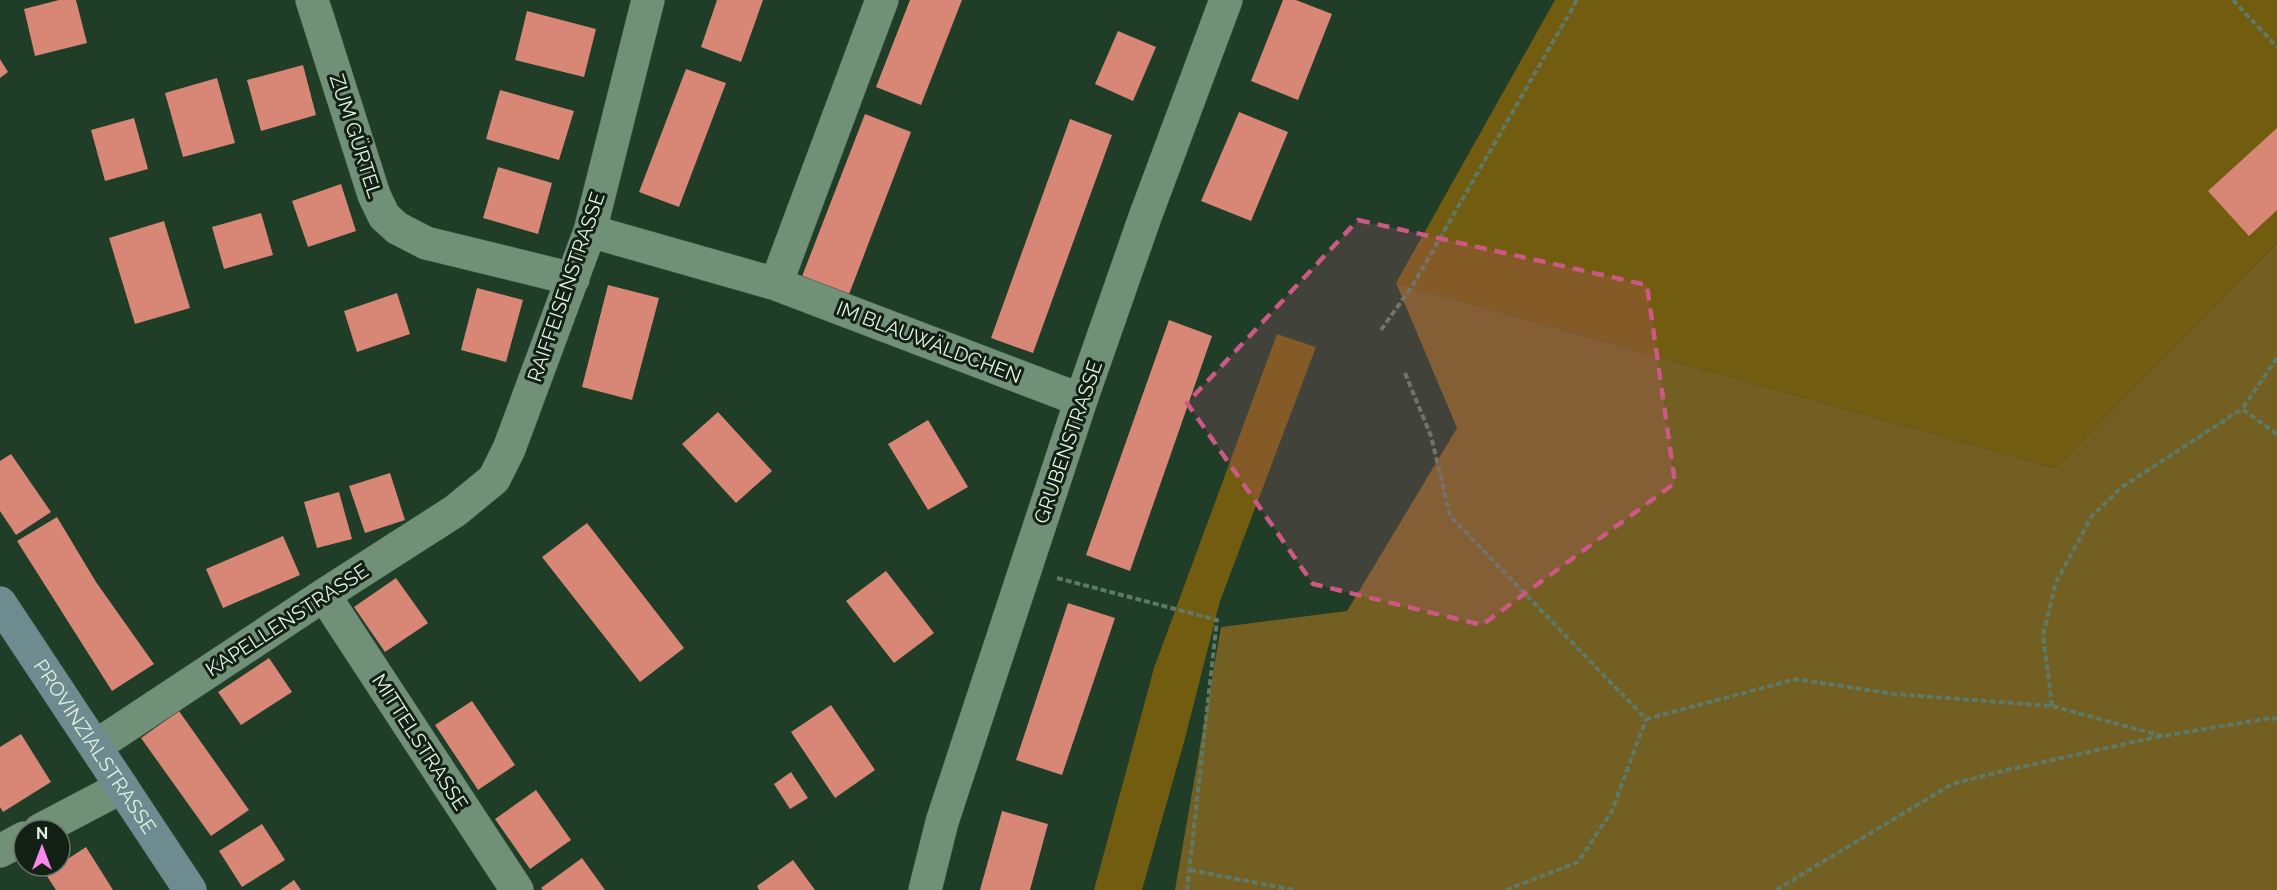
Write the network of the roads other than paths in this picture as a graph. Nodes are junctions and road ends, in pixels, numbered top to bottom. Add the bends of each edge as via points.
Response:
1 (312, 0) edge
2 (648, 0) edge
3 (882, 0) edge
4 (1218, 2) edge
5 (590, 231) junction
6 (573, 279) junction
7 (776, 284) junction
8 (1081, 400) junction
9 (478, 494) joint
10 (324, 595) junction
11 (0, 603) edge
12 (96, 746) junction
13 (122, 787) junction
14 (63, 818) edge
15 (190, 890) edge
16 (517, 890) edge
17 (925, 890) edge

1 - 6 street, ZUM GÜRTEL via 384,216 397,228 426,243
2 - 5 street, RAIFFEISENSTRASSE
3 - 7 street
4 - 8 street, GRUBENSTRASSE
5 - 6 street, RAIFFEISENSTRASSE
5 - 7 street, IM BLAUWÄLDCHEN
6 - 9 street, RAIFFEISENSTRASSE via 509,449 494,478
7 - 8 street, IM BLAUWÄLDCHEN
8 - 17 street, GRUBENSTRASSE via 942,822
9 - 10 street, KAPELLENSTRASSE
10 - 12 street, KAPELLENSTRASSE
10 - 16 street, MITTELSTRASSE
11 - 12 street, PROVINZIALSTRASSE
12 - 13 street, PROVINZIALSTRASSE
13 - 14 street
13 - 15 street, PROVINZIALSTRASSE

